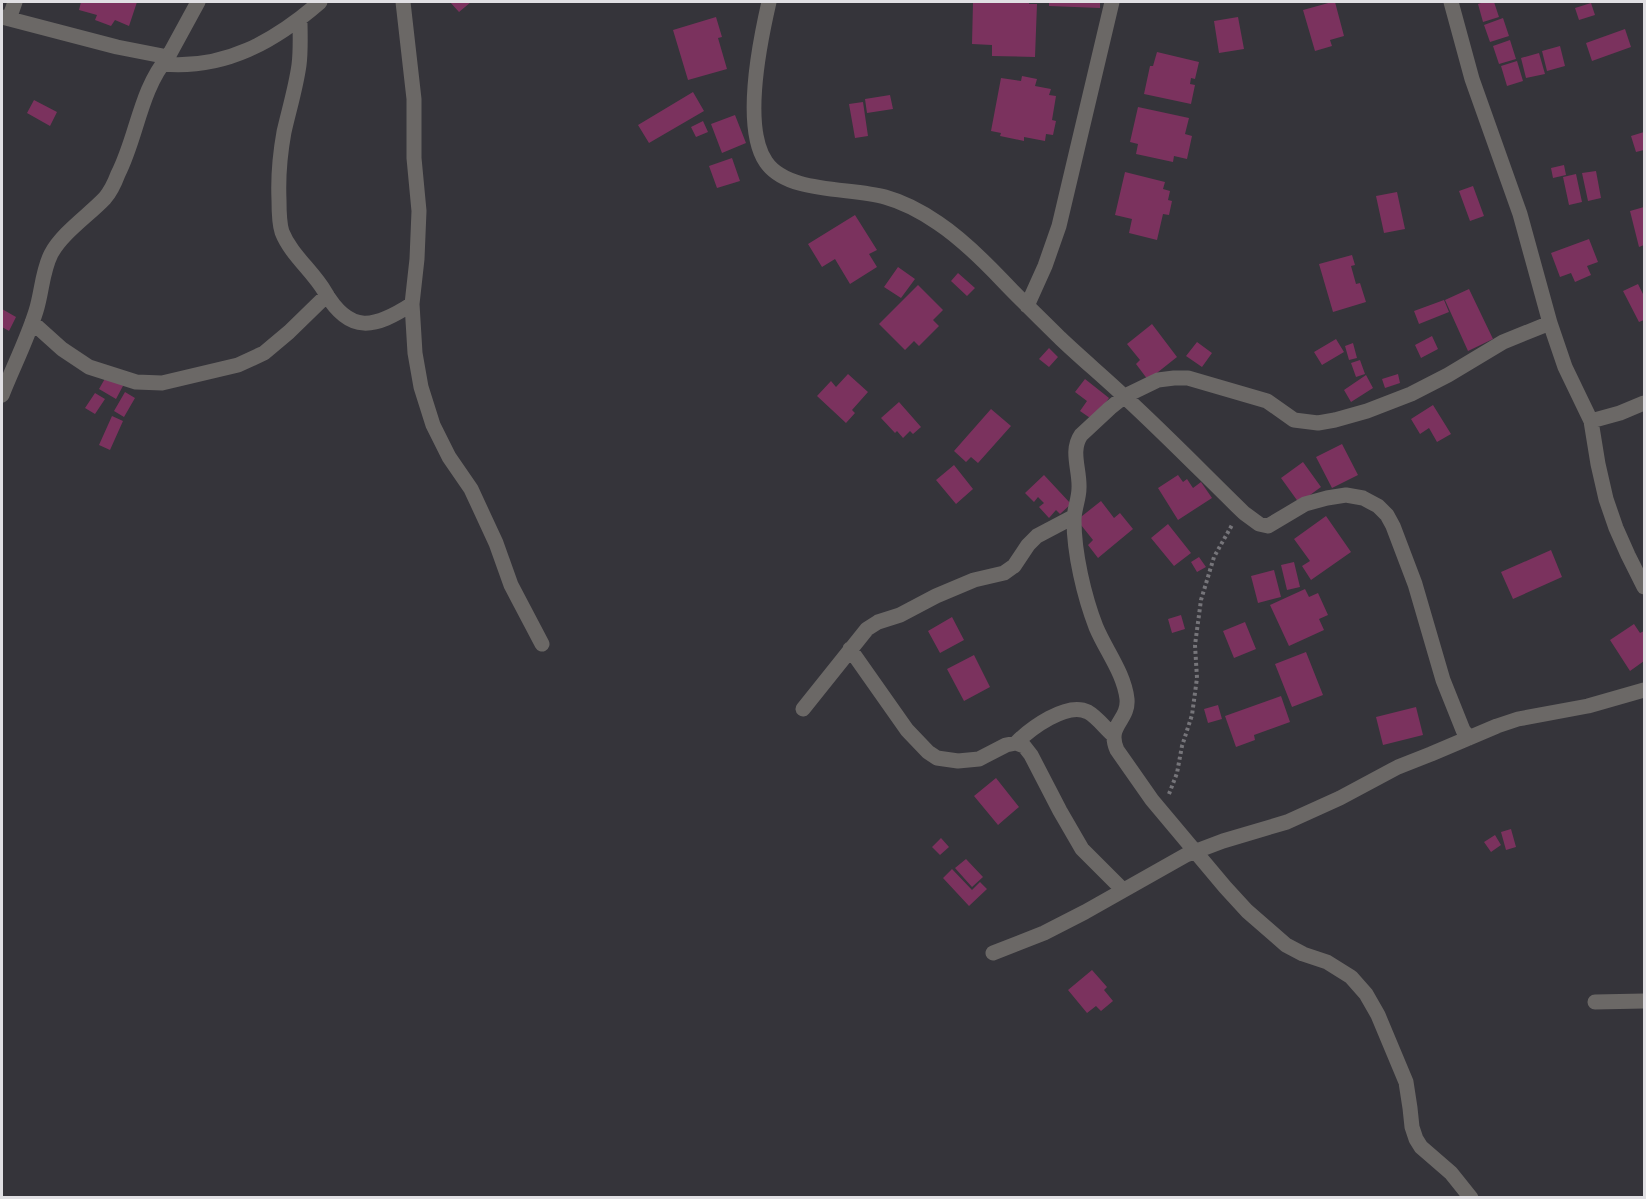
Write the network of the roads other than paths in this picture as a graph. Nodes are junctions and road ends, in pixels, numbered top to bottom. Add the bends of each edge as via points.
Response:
1 (15, 2) edge
2 (198, 2) edge
3 (320, 2) edge
4 (403, 2) edge
5 (769, 2) edge
6 (1112, 2) edge
7 (1451, 2) edge
8 (5, 18) edge
9 (300, 19) junction
10 (165, 61) junction
11 (327, 295) junction
12 (412, 304) junction
13 (1027, 306) junction
14 (32, 322) junction
15 (1550, 323) junction
16 (2, 396) edge
17 (1125, 396) junction
18 (1644, 403) edge
19 (1591, 421) junction
20 (1073, 517) junction
21 (1644, 587) edge
22 (542, 644) dead end
23 (850, 649) junction
24 (1644, 690) edge
25 (803, 709) dead end
26 (1113, 735) junction
27 (1469, 738) junction
28 (1016, 743) junction
29 (1196, 852) junction
30 (1124, 890) junction
31 (993, 954) dead end
32 (1644, 1001) edge
33 (1595, 1002) dead end
34 (1470, 1197) edge

1 - 8 street
2 - 10 street
3 - 9 street
4 - 12 street via 414,99 418,212
5 - 13 street via 754,119 765,161 774,171 796,182 885,197 937,222 966,243
6 - 13 street via 1059,226
7 - 15 street via 1472,79 1520,214
8 - 10 street
9 - 10 street via 234,56 181,66
9 - 11 street via 299,64 278,179 279,210 286,239
10 - 14 street via 150,86 120,172 106,197 52,252
11 - 12 street via 346,318 361,323 381,321
11 - 14 street via 264,353 238,365 162,382 136,382 89,367
12 - 22 street via 415,353 433,425 471,489 511,585
13 - 17 street
14 - 16 street
15 - 17 street via 1503,342 1412,394 1318,423 1294,420 1267,400 1188,378 1158,380
15 - 19 street via 1565,367
17 - 20 street via 1077,440 1079,489
17 - 27 street via 1259,524 1268,526 1305,504 1346,495 1378,506 1393,526 1415,584 1443,680
18 - 19 street
19 - 21 street via 1606,499
20 - 23 street via 1037,536 1010,570 974,580 878,622
20 - 26 street via 1088,601 1126,697 1125,711
23 - 25 street
23 - 28 street via 907,730 937,758 979,759
24 - 27 street via 1588,706 1518,719
26 - 28 street via 1087,712 1076,710 1039,724
26 - 29 street via 1130,771
27 - 29 street via 1398,767 1287,822
28 - 30 street via 1031,755 1082,849
29 - 30 street
29 - 34 street via 1247,911 1286,945 1352,976 1378,1015 1406,1082 1416,1138
30 - 31 street via 1044,933
32 - 33 street

